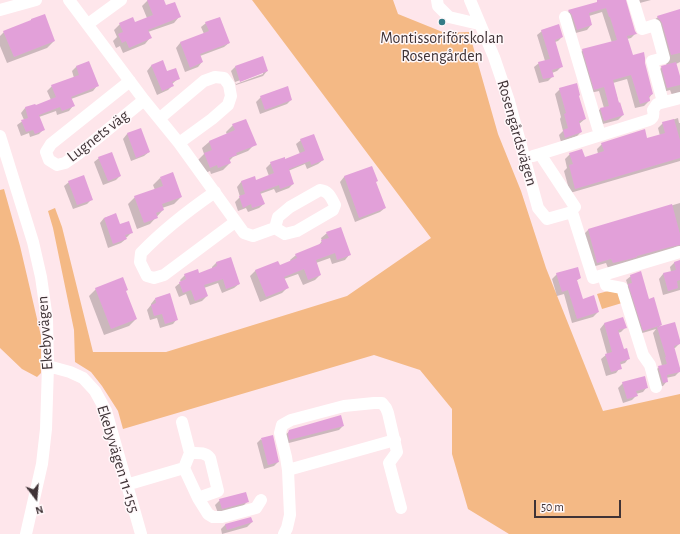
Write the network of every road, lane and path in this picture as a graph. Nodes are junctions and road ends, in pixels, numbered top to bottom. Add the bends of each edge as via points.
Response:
1 (36, 0) edge
2 (70, 0) edge
3 (121, 0) edge
4 (437, 0) edge
5 (470, 0) edge
6 (633, 0) edge
7 (0, 10) edge
8 (565, 17) dead end
9 (88, 24) junction
10 (479, 24) junction
11 (130, 80) junction
12 (680, 98) edge
13 (144, 100) junction
14 (663, 102) junction
15 (160, 118) junction
16 (600, 135) junction
17 (0, 136) edge
18 (179, 143) junction
19 (540, 154) junction
20 (525, 158) junction
21 (215, 192) junction
22 (573, 209) junction
23 (236, 222) junction
24 (275, 228) junction
25 (680, 252) edge
26 (603, 275) junction
27 (48, 366) junction
28 (656, 387) dead end
29 (182, 422) dead end
30 (394, 440) junction
31 (190, 453) junction
32 (184, 468) junction
33 (288, 470) junction
34 (126, 485) junction
35 (198, 498) junction
36 (261, 500) dead end
37 (401, 508) dead end
38 (26, 534) edge
39 (141, 534) edge
40 (284, 534) edge

1 - 7 street
2 - 9 street, Lugnets väg
3 - 9 street
4 - 10 street via 438,6 449,17
5 - 10 street, Rosengårdsvägen
6 - 14 street via 642,29 655,26 664,58 652,61
8 - 16 street
9 - 11 street, Lugnets väg
10 - 20 street, Rosengårdsvägen via 494,57
11 - 13 street, Lugnets väg
11 - 13 street, Lugnets väg via 51,144 46,152 49,160 57,165 65,163
12 - 14 street
13 - 15 street, Lugnets väg
14 - 16 street via 657,104 653,110 652,119
15 - 18 street, Lugnets väg
15 - 18 street via 204,81 215,77 224,78 229,85 231,96 228,105
16 - 19 street
17 - 27 street, Ekebyvägen via 35,249 47,319
18 - 21 street, Lugnets väg
19 - 20 street
19 - 22 street
20 - 22 street, Rosengårdsvägen via 538,208 547,219
21 - 23 street, Lugnets väg
21 - 23 street via 140,253 140,262 147,276 154,278 164,275
22 - 26 street via 593,278
23 - 24 street, Lugnets väg via 244,233 253,236
24 - 24 street via 278,217 290,206 320,190 331,196 335,205 333,210 297,231 284,234
25 - 26 street
26 - 28 street via 606,285 622,288 643,356 650,365
27 - 34 street, Ekebyvägen 11-155 via 83,378 95,391 106,411
27 - 38 street, Ekebyvägen via 42,464
29 - 31 street
30 - 33 street
30 - 33 street via 388,413 382,403 344,406 291,420 282,425 280,433
30 - 37 street via 397,452 389,463
31 - 32 street
31 - 35 street via 203,453 210,458 218,491
32 - 34 street
32 - 35 street
33 - 40 street via 290,515
34 - 39 street, Ekebyvägen 11-155
35 - 36 street via 208,514 217,518 256,508

